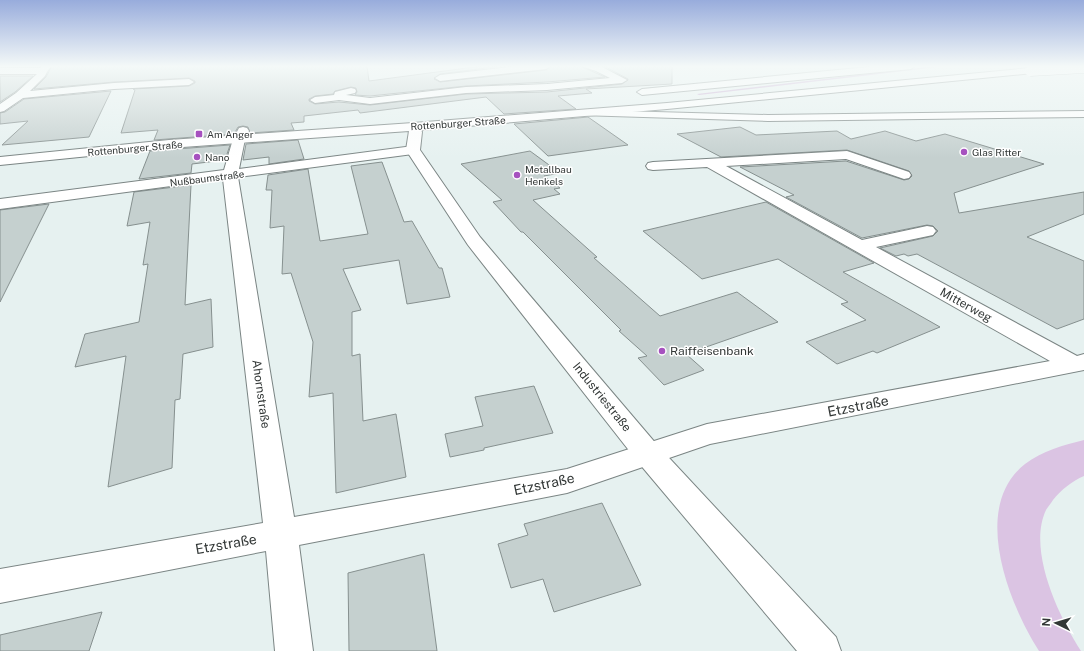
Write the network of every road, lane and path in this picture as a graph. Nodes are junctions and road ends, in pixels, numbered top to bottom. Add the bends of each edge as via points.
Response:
1 (18, 96) edge
2 (339, 96) edge
3 (341, 96) edge
4 (410, 96) edge
5 (650, 96) edge
6 (768, 96) edge
7 (315, 100) dead end
8 (710, 102) junction
9 (684, 104) junction
10 (667, 106) junction
11 (0, 109) edge
12 (583, 113) junction
13 (1084, 114) edge
14 (717, 116) junction
15 (768, 118) junction
16 (413, 127) junction
17 (241, 135) junction
18 (414, 150) junction
19 (0, 161) edge
20 (708, 162) junction
21 (653, 166) dead end
22 (230, 174) junction
23 (904, 175) dead end
24 (0, 204) edge
25 (926, 231) dead end
26 (858, 246) junction
27 (1079, 363) edge
28 (648, 454) junction
29 (281, 534) junction
30 (0, 586) edge
31 (294, 651) edge
32 (822, 651) edge

1 - 11 main road
2 - 7 main road
3 - 4 main road via 350,100 370,101
5 - 10 main road
6 - 8 main road, Rottenburger Straße, bridge
8 - 9 main road, Rottenburger Straße
8 - 15 main road via 736,114
9 - 10 main road, Rottenburger Straße
9 - 14 main road via 700,112
10 - 12 main road, Rottenburger Straße
12 - 14 main road
12 - 16 main road, Rottenburger Straße
13 - 15 main road
14 - 15 main road
16 - 17 main road, Rottenburger Straße
16 - 18 main road via 416,132
17 - 19 main road, Rottenburger Straße
17 - 22 main road, Ahornstraße
18 - 22 main road, Nußbaumstraße
18 - 28 main road, Industriestraße via 474,241
20 - 21 main road
20 - 23 main road via 848,155
20 - 26 main road, Mitterweg
22 - 24 main road, Nußbaumstraße
22 - 29 main road, Ahornstraße
25 - 26 main road
26 - 27 main road, Mitterweg
27 - 28 main road, Etzstraße via 707,434
28 - 29 main road, Etzstraße via 567,481
28 - 32 main road, Industriestraße
29 - 30 main road, Etzstraße
29 - 31 main road, Ahornstraße

